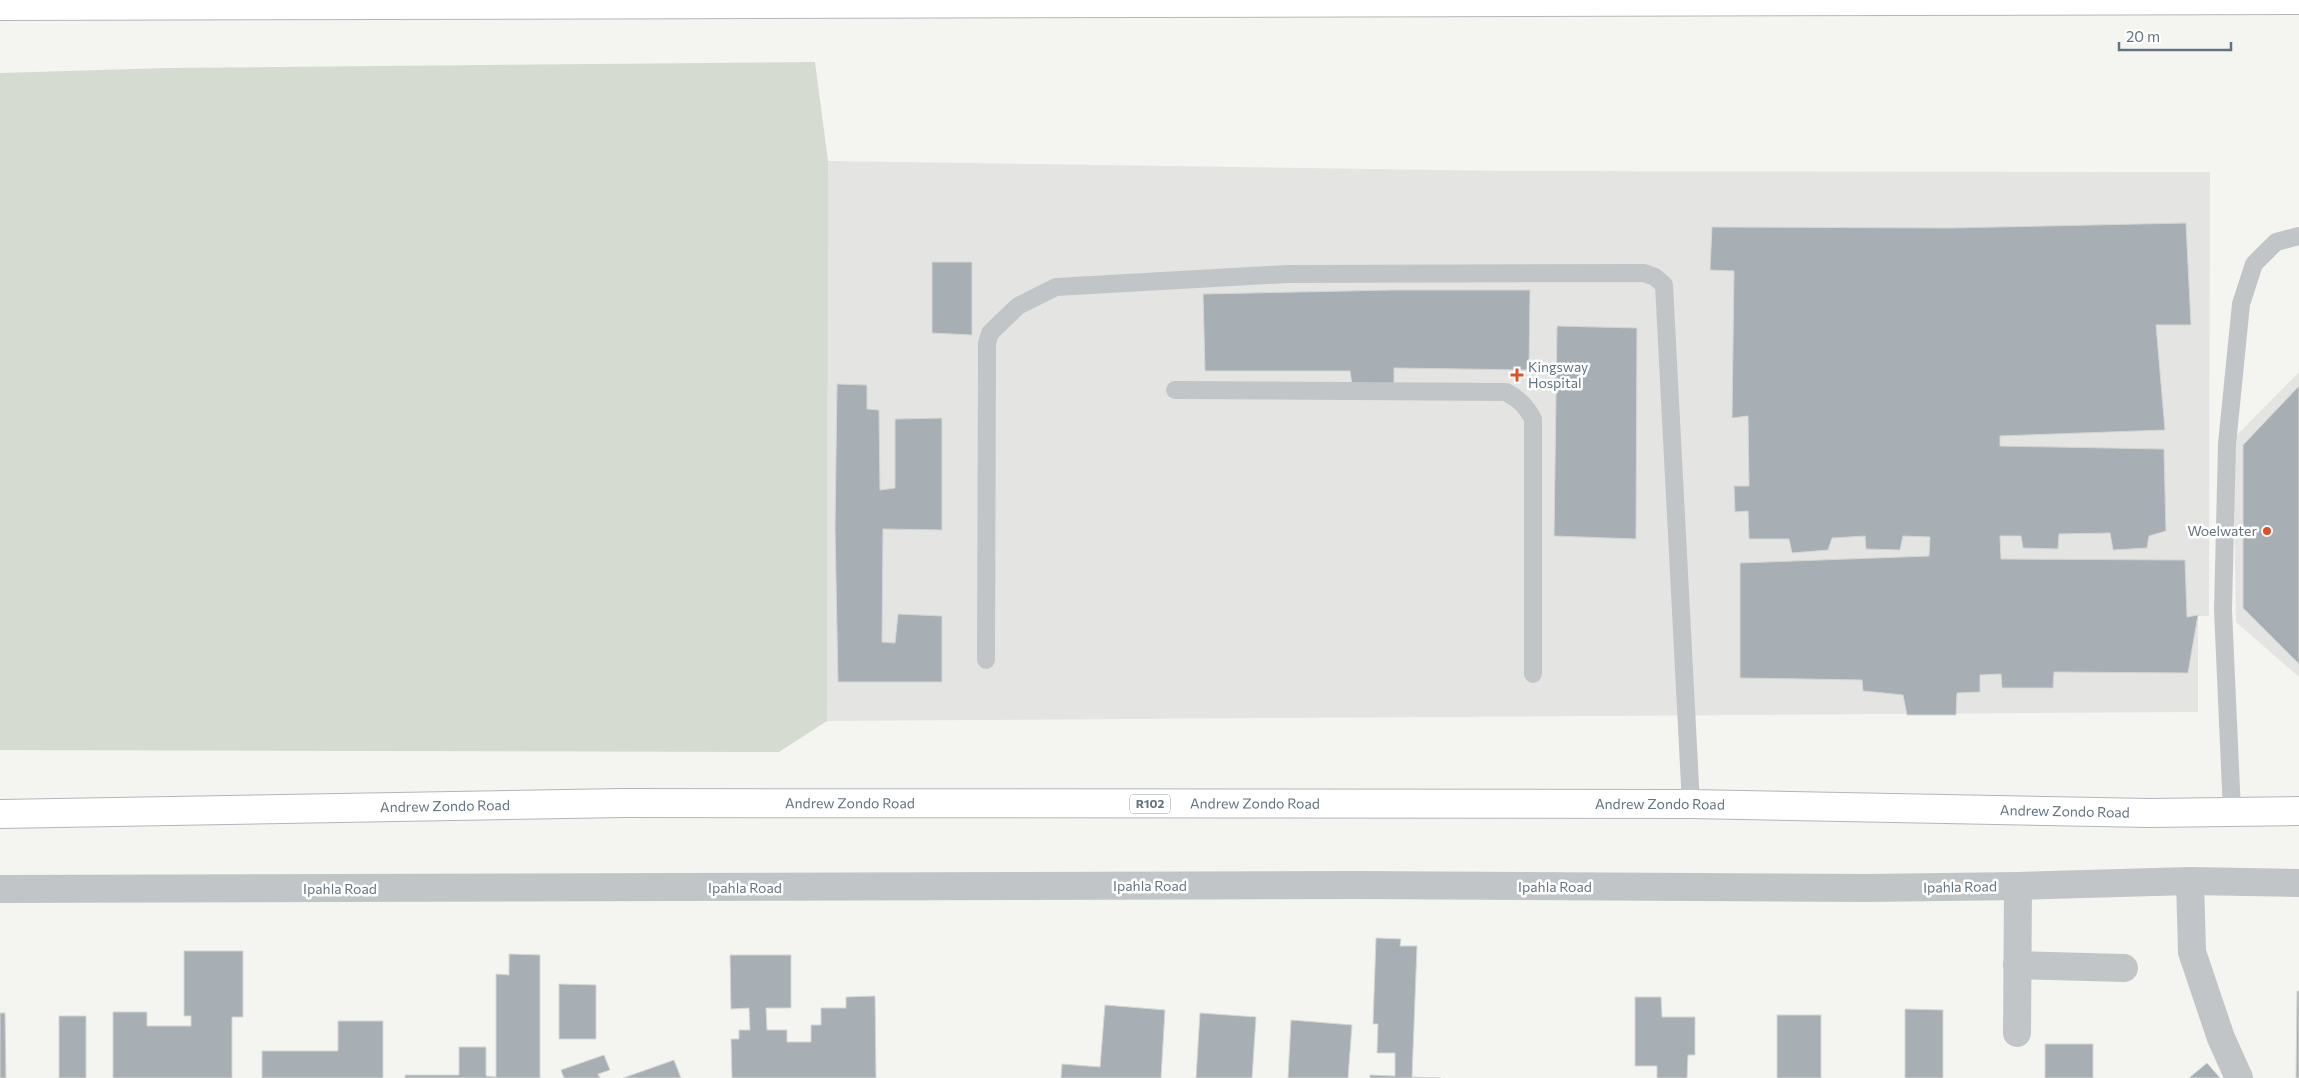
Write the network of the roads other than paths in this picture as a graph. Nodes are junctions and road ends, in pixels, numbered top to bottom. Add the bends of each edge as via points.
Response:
1 (2299, 0) edge
2 (0, 6) edge
3 (2299, 236) edge
4 (1175, 390) dead end
5 (986, 660) dead end
6 (1533, 674) dead end
7 (1691, 804) junction
8 (2299, 811) edge
9 (2232, 812) junction
10 (0, 814) edge
11 (2190, 881) junction
12 (2299, 883) edge
13 (2018, 886) junction
14 (0, 889) edge
15 (2017, 965) junction
16 (2124, 968) dead end
17 (2017, 1033) dead end
18 (2239, 1078) edge

1 - 2 main road
3 - 9 lane via 2276,242 2254,264 2241,304 2227,444 2224,600
4 - 6 lane via 1506,392 1517,398 1533,419
5 - 7 lane via 987,342 990,333 1018,306 1056,287 1218,277 1368,272 1644,273 1664,285
7 - 9 main road, Andrew Zondo Road / R102
7 - 10 main road, Andrew Zondo Road / R102 via 624,803
8 - 9 main road, Andrew Zondo Road / R102
11 - 12 street, Ipahla Road
11 - 13 street, Ipahla Road
11 - 18 street via 2192,952 2221,1038
13 - 14 street, Ipahla Road
13 - 15 street
15 - 16 street
15 - 17 street

